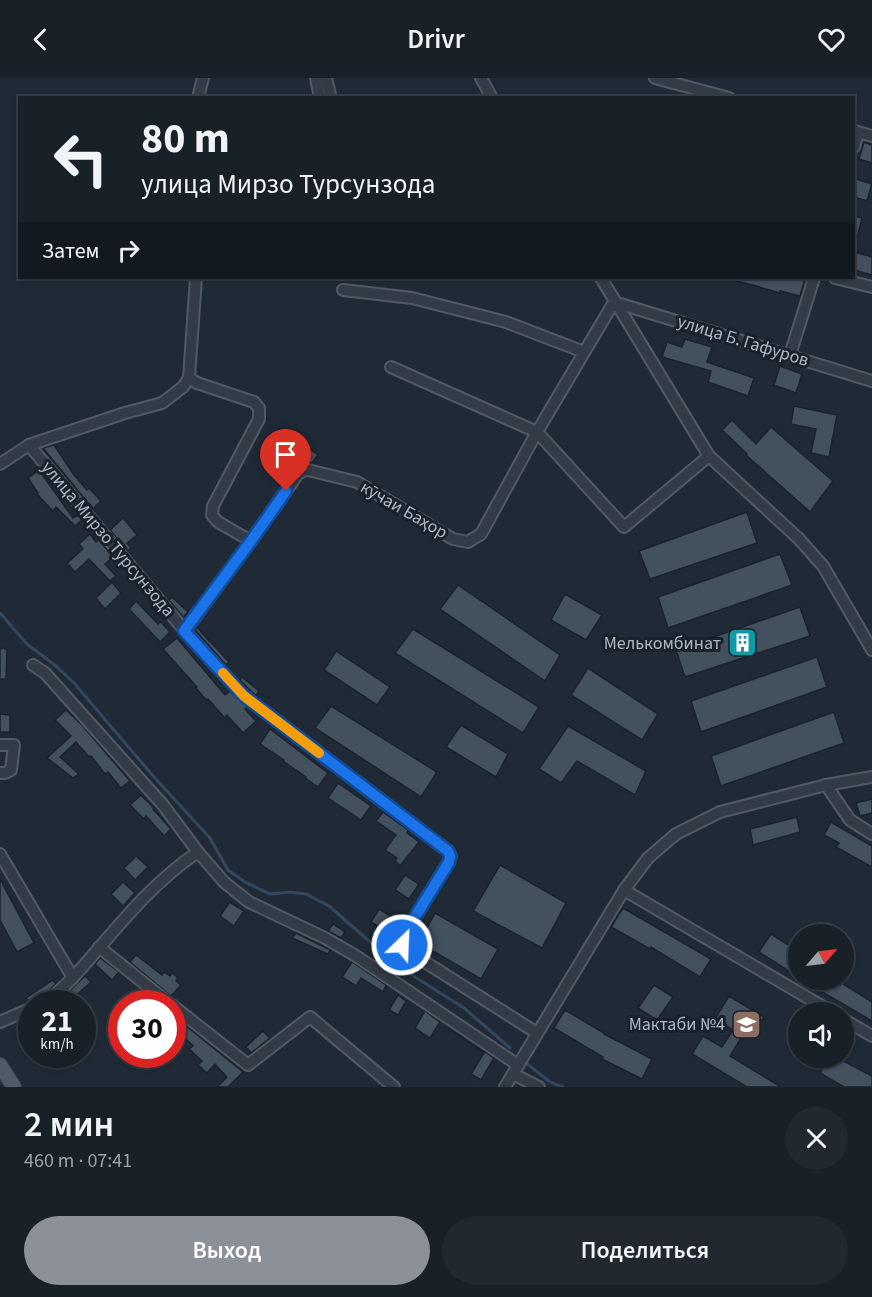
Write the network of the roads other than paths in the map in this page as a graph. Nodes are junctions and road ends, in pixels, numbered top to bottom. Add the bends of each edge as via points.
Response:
1 (203, 78) edge
2 (316, 78) edge
3 (326, 78) edge
4 (481, 78) edge
5 (656, 78) edge
6 (198, 96) edge
7 (329, 96) edge
8 (330, 96) edge
9 (491, 96) edge
10 (722, 96) edge
11 (856, 131) edge
12 (872, 136) edge
13 (196, 279) edge
14 (601, 279) edge
15 (814, 279) edge
16 (839, 279) edge
17 (872, 287) edge
18 (343, 290) dead end
19 (615, 302) junction
20 (584, 352) junction
21 (790, 355) junction
22 (391, 367) dead end
23 (189, 378) junction
24 (872, 381) edge
25 (537, 432) junction
26 (29, 445) junction
27 (709, 456) junction
28 (0, 464) edge
29 (251, 541) junction
30 (184, 631) junction
31 (872, 650) edge
32 (33, 665) dead end
33 (0, 745) edge
34 (0, 773) edge
35 (872, 777) edge
36 (826, 785) junction
37 (872, 834) edge
38 (198, 852) junction
39 (0, 854) edge
40 (624, 890) junction
41 (99, 947) junction
42 (73, 978) junction
43 (59, 990) edge
44 (153, 990) edge
45 (815, 1002) edge
46 (18, 1014) edge
47 (186, 1016) edge
48 (0, 1022) edge
49 (854, 1025) edge
50 (537, 1033) junction
51 (872, 1036) edge
52 (0, 1065) edge
53 (516, 1070) junction
54 (14, 1087) edge
55 (394, 1087) edge
56 (505, 1087) edge
57 (539, 1087) edge

1 - 6 street
2 - 7 street
3 - 8 street
4 - 9 street
5 - 10 street
11 - 12 street
13 - 23 street
14 - 19 street
15 - 21 street
16 - 17 street
18 - 20 street via 412,298 485,316
19 - 20 street, кӯчаи Баҳор
19 - 21 street, улица Б. Гафуров
19 - 27 street
20 - 25 street, кӯчаи Баҳор
21 - 24 street, улица Б. Гафуров
22 - 25 street
23 - 26 street via 162,403
23 - 29 street via 254,402 259,408 259,419 213,506 212,515
25 - 27 street via 624,527
25 - 29 street, кӯчаи Баҳор via 481,534 468,542 453,539 357,482 308,470 298,474
26 - 28 street
26 - 30 street, улица Мирзо Турсунзода
27 - 31 street via 800,538 823,566
29 - 30 street, кӯчаи Баҳор
30 - 50 street, улица Мирзо Турсунзода via 244,696 448,851 449,862 402,938 402,945
32 - 38 street via 45,673 163,805
33 - 34 street via 14,745 11,770
35 - 36 street
36 - 37 street via 850,820
36 - 40 street via 720,812 676,834 648,858
38 - 41 street via 148,893
38 - 53 street via 224,882 249,902 356,956
39 - 42 street
40 - 45 street
40 - 50 street
41 - 42 street
41 - 44 street
42 - 43 street
46 - 48 street
47 - 55 street via 248,1065 310,1017
49 - 51 street
50 - 53 street
52 - 54 main road
53 - 56 street
53 - 57 street

